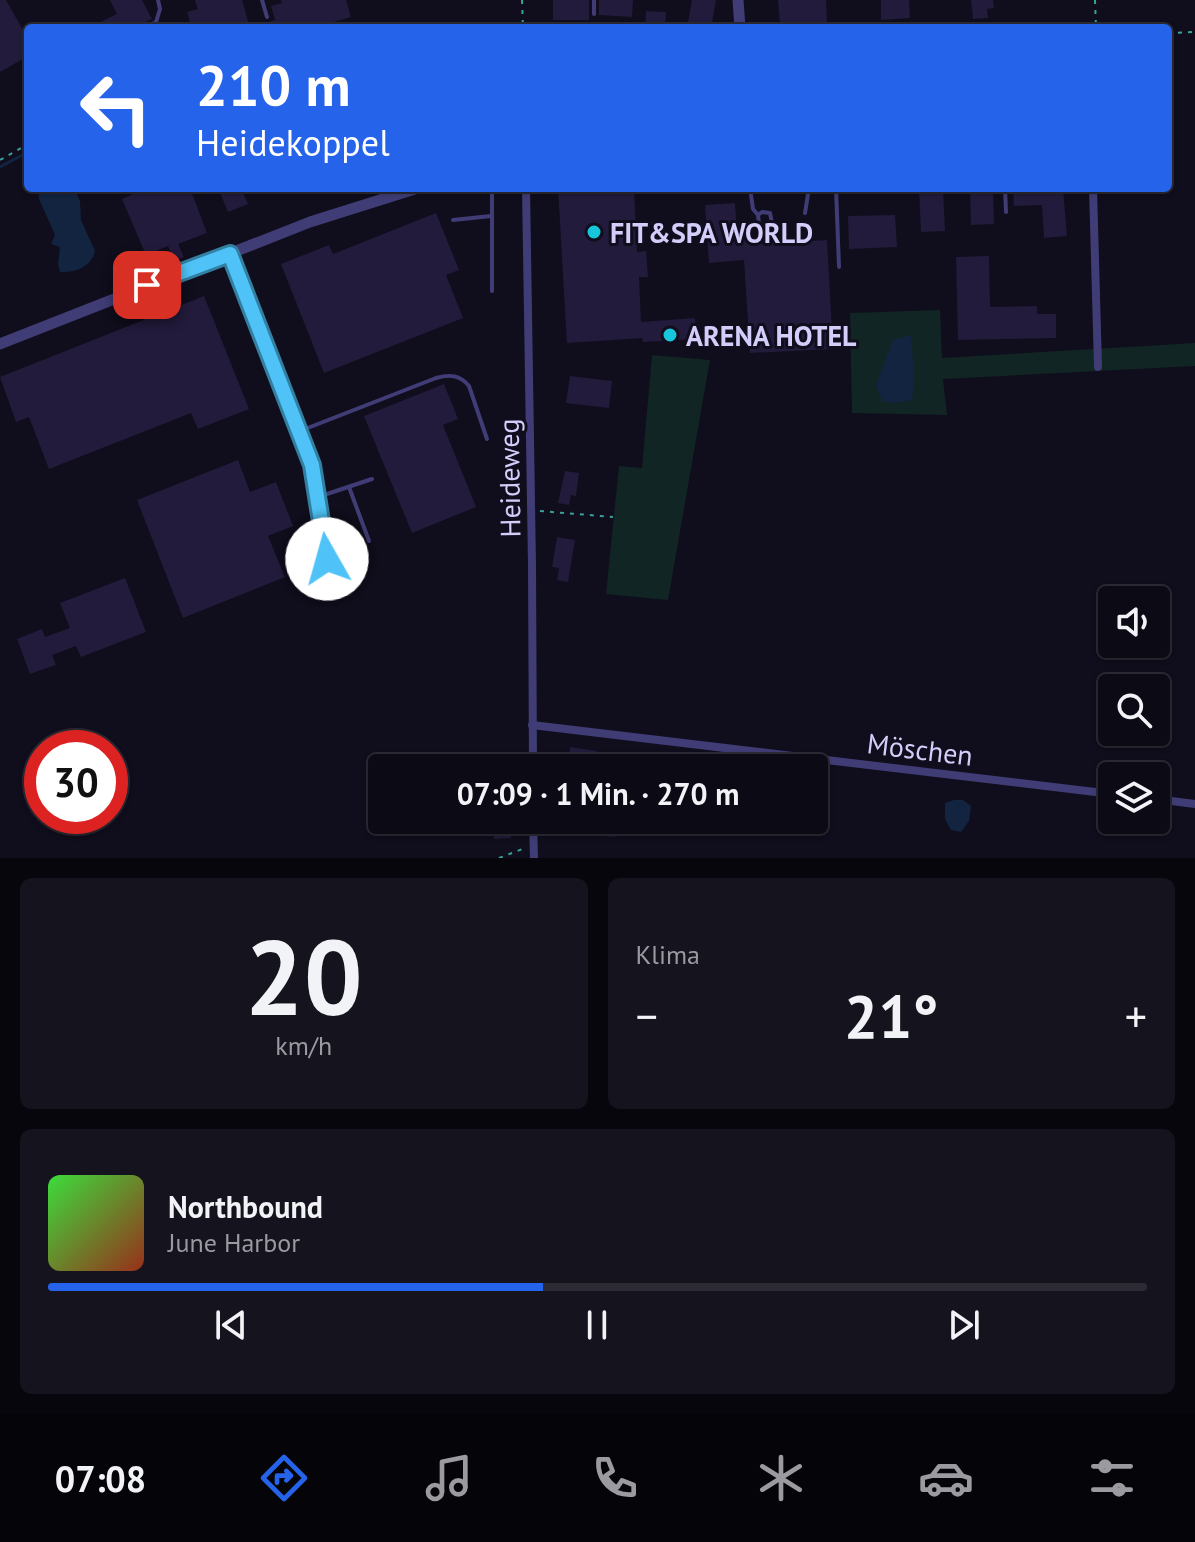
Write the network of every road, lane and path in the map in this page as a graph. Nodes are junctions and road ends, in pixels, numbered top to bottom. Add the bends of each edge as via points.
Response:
1 (158, 0) edge
2 (262, 0) edge
3 (522, 0) edge
4 (594, 0) edge
5 (738, 0) edge
6 (1095, 0) edge
7 (594, 14) dead end
8 (267, 17) dead end
9 (152, 24) edge
10 (523, 24) edge
11 (740, 24) edge
12 (1096, 24) edge
13 (1195, 32) edge
14 (1172, 33) edge
15 (24, 146) edge
16 (0, 160) edge
17 (404, 192) edge
18 (492, 192) edge
19 (526, 192) edge
20 (751, 192) edge
21 (808, 192) edge
22 (836, 192) edge
23 (1005, 192) edge
24 (1093, 192) edge
25 (1006, 212) dead end
26 (805, 213) dead end
27 (758, 215) dead end
28 (492, 216) junction
29 (453, 220) dead end
30 (230, 254) junction
31 (839, 267) dead end
32 (492, 291) dead end
33 (0, 344) edge
34 (1098, 367) dead end
35 (298, 432) junction
36 (487, 439) dead end
37 (372, 479) dead end
38 (349, 487) junction
39 (318, 497) junction
40 (531, 510) junction
41 (613, 517) dead end
42 (369, 541) dead end
43 (327, 559) dead end
44 (532, 725) junction
45 (533, 754) edge
46 (1098, 792) edge
47 (1170, 801) edge
48 (1195, 804) edge
49 (534, 834) edge
50 (534, 845) junction
51 (499, 858) edge
52 (534, 858) edge

1 - 9 lane via 160,9
2 - 8 lane
3 - 10 path
4 - 7 lane
5 - 11 street
6 - 12 path
13 - 14 path
15 - 16 path
17 - 30 street
18 - 28 lane
19 - 40 street, Heideweg
20 - 27 lane
21 - 26 lane
22 - 31 lane
23 - 25 lane
24 - 34 street
28 - 29 lane
28 - 32 lane
30 - 33 street
30 - 35 street
35 - 36 lane via 451,375 469,386
35 - 39 street
37 - 38 lane
38 - 39 lane
38 - 42 lane
39 - 43 street
40 - 41 path
40 - 44 street, Heideweg
44 - 45 street, Heideweg
44 - 46 street, Möschen
47 - 48 street
49 - 50 street
50 - 51 path
50 - 52 street

